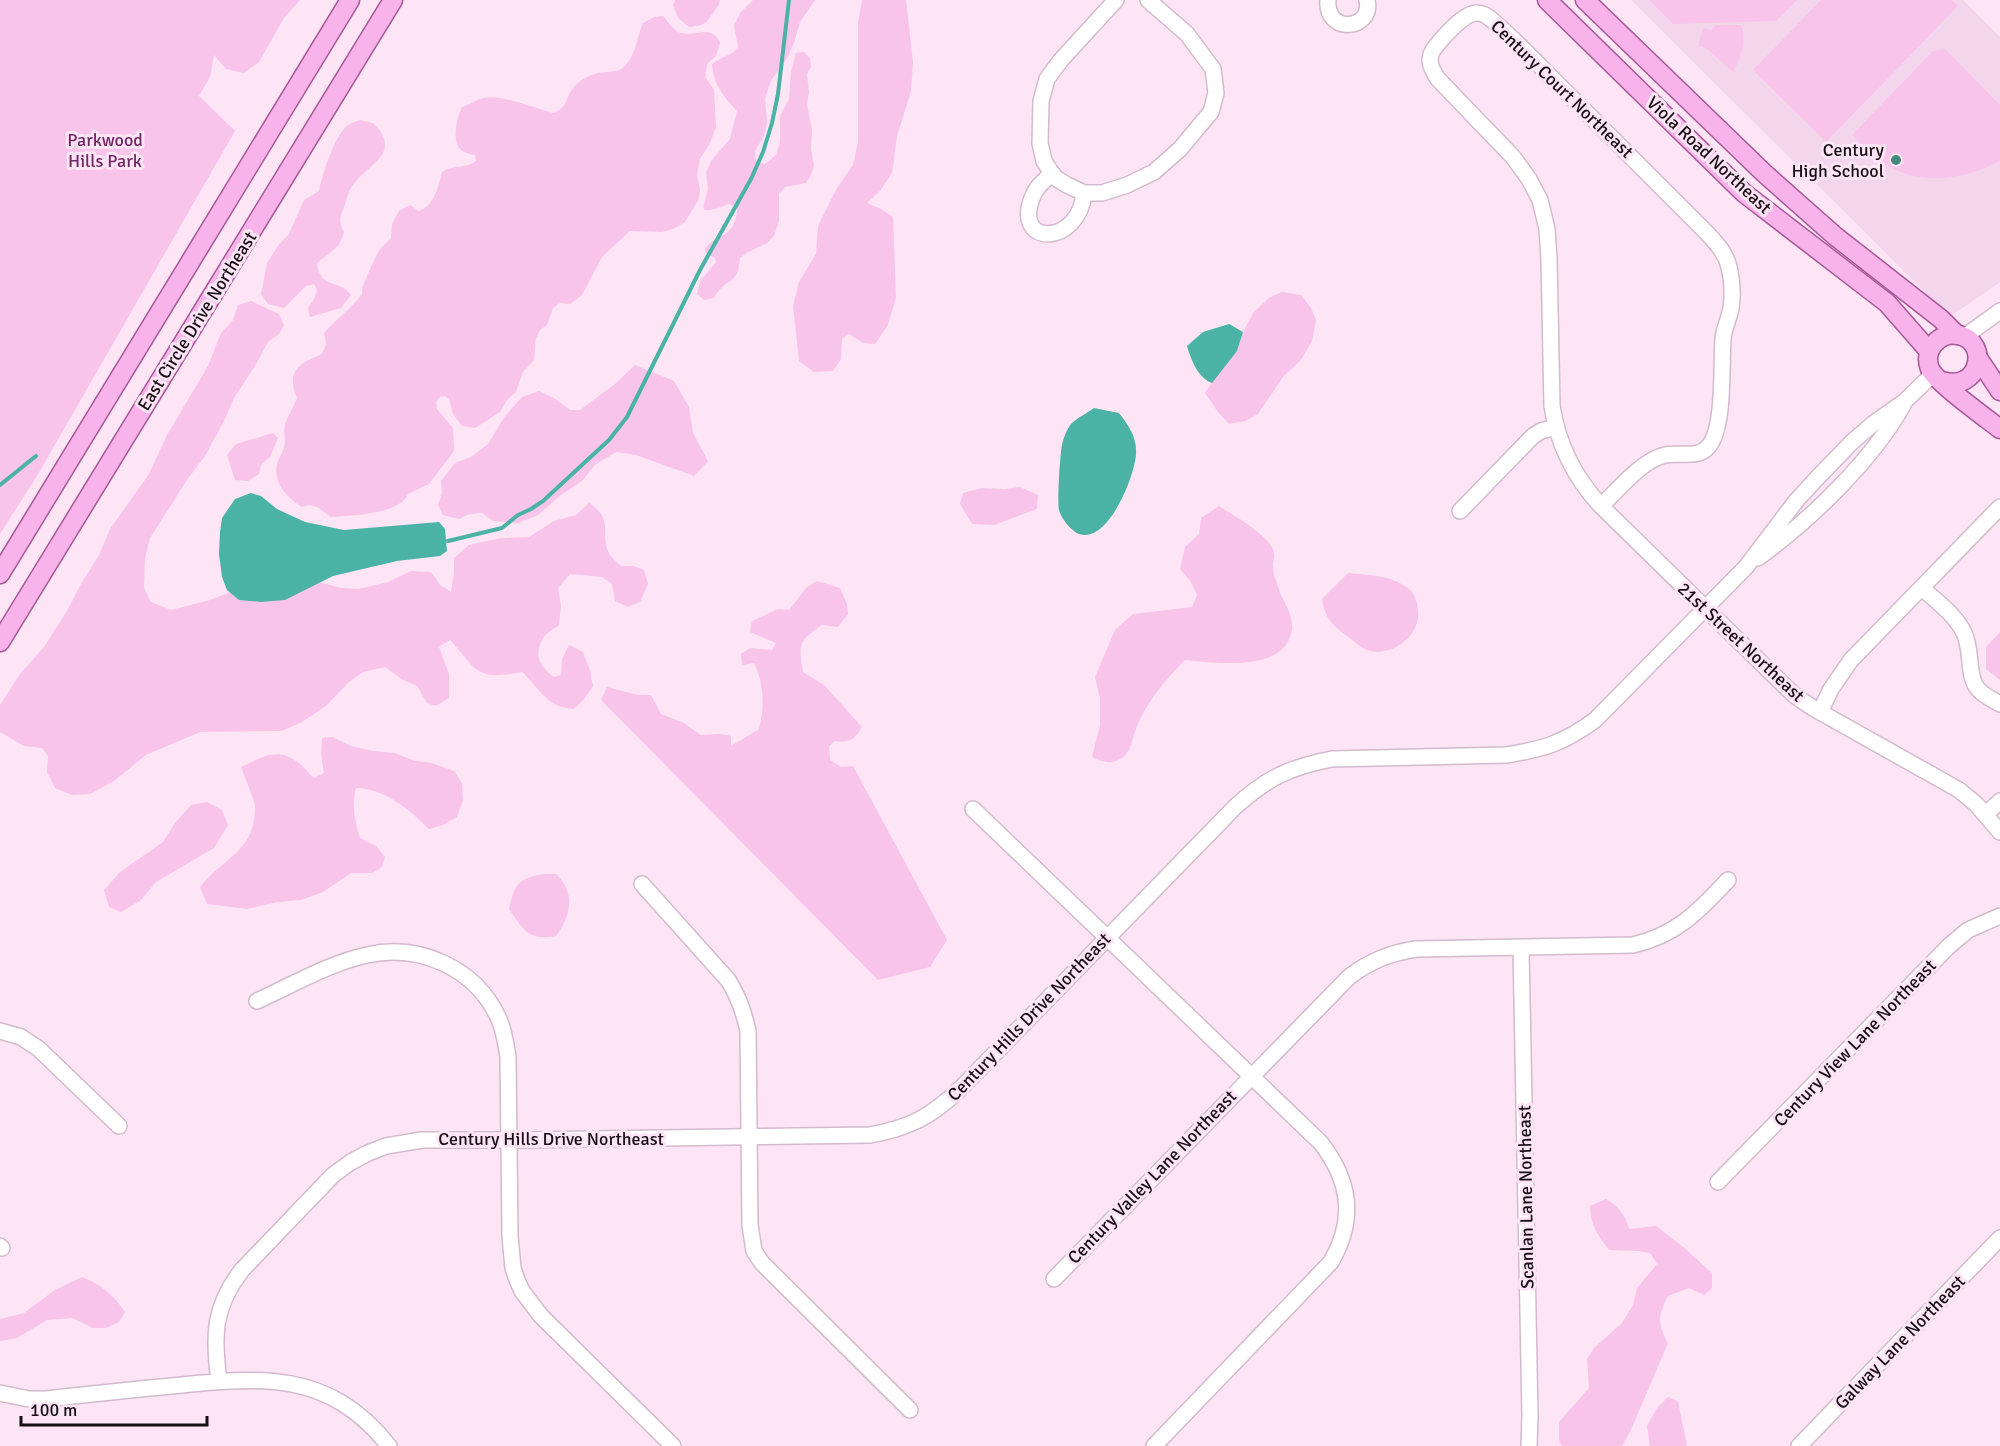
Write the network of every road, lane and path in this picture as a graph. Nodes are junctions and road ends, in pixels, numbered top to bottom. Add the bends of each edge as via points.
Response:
1 (351, 0) edge
2 (393, 0) edge
3 (1116, 0) edge
4 (1148, 0) edge
5 (1328, 0) edge
6 (1367, 0) edge
7 (1547, 0) edge
8 (1585, 0) edge
9 (1053, 174) junction
10 (1084, 193) junction
11 (2000, 311) edge
12 (1960, 336) junction
13 (1929, 351) junction
14 (1978, 358) junction
15 (1938, 378) junction
16 (2000, 391) edge
17 (1905, 401) junction
18 (1556, 427) junction
19 (2000, 429) edge
20 (1601, 506) junction
21 (2000, 507) edge
22 (1460, 511) dead end
23 (1746, 567) junction
24 (0, 574) edge
25 (1922, 588) junction
26 (1706, 609) junction
27 (0, 642) edge
28 (2000, 704) edge
29 (1820, 712) junction
30 (2000, 801) edge
31 (973, 809) dead end
32 (1986, 814) junction
33 (2000, 831) edge
34 (1728, 880) dead end
35 (642, 884) dead end
36 (2000, 916) edge
37 (1107, 937) junction
38 (1521, 948) junction
39 (257, 1001) dead end
40 (0, 1031) edge
41 (1250, 1076) junction
42 (119, 1126) dead end
43 (749, 1137) junction
44 (508, 1140) junction
45 (1718, 1182) dead end
46 (2000, 1238) edge
47 (1054, 1279) dead end
48 (219, 1381) junction
49 (0, 1393) edge
50 (910, 1410) dead end
51 (389, 1446) edge
52 (673, 1446) edge
53 (1154, 1446) edge
54 (1529, 1446) edge
55 (1799, 1446) edge

1 - 24 main road, East Circle Drive Northeast
2 - 27 main road, East Circle Drive Northeast
3 - 9 street via 1047,79 1041,101 1040,143 1044,161
4 - 10 street via 1187,34 1213,69 1216,93 1211,112 1180,149 1154,172 1102,193
5 - 6 street via 1330,15 1337,22 1352,25 1365,14
7 - 13 main road, Viola Road Northeast via 1744,193 1887,303
8 - 12 main road, Viola Road Northeast via 1764,173 1835,236
9 - 10 street
9 - 10 street via 1035,191 1028,210 1036,231 1052,234 1064,230 1083,204
11 - 12 street
12 - 13 main road via 1943,336
12 - 14 main road via 1974,346
13 - 15 main road via 1929,366
14 - 15 main road via 1969,378 1956,384
14 - 16 main road
15 - 17 street, Century Hills Drive Northeast
15 - 19 main road
17 - 23 street, Century Hills Drive Northeast via 1867,429 1819,476
17 - 23 street, Century Hills Drive Northeast via 1869,455 1815,511
18 - 20 street, 21st Street Northeast via 1575,472
18 - 20 street, Century Court Northeast via 1552,406 1547,229 1540,200 1522,168 1438,79 1429,61 1436,46 1472,13 1489,17 1521,48 1707,233 1730,268 1731,308 1723,338 1719,416 1712,441 1697,454 1652,459
18 - 22 street via 1533,436
20 - 26 street, 21st Street Northeast
21 - 25 street
23 - 26 street, Century Hills Drive Northeast
25 - 28 street via 1961,627 1969,644 1976,687
25 - 29 street via 1846,666
26 - 29 street, 21st Street Northeast via 1782,684
26 - 37 street, Century Hills Drive Northeast via 1595,720 1550,746 1506,755 1332,759 1273,777 1236,806
29 - 32 street, 21st Street Northeast via 1947,782
30 - 32 street
31 - 37 street
32 - 33 street, 21st Street Northeast
34 - 38 street, Century Valley Lane Northeast via 1698,912 1653,941
35 - 43 street via 738,995 748,1031
36 - 45 street, Century View Lane Northeast via 1968,930 1949,946
37 - 41 street
37 - 43 street, Century Hills Drive Northeast via 961,1088 923,1118 870,1135
38 - 41 street, Century Valley Lane Northeast via 1416,949 1377,959 1349,977
38 - 54 street, Scanlan Lane Northeast
39 - 44 street via 369,954 422,954 458,970 488,999 505,1037
40 - 42 street via 21,1037 39,1049
41 - 47 street, Century Valley Lane Northeast
41 - 53 street via 1321,1143 1341,1173 1346,1218 1343,1234 1321,1273
43 - 44 street, Century Hills Drive Northeast
43 - 50 street via 754,1251
44 - 48 street, Century Hills Drive Northeast via 404,1142 368,1153 333,1175 231,1284 215,1331
44 - 52 street via 513,1268 522,1291 541,1316
46 - 55 street, Galway Lane Northeast
48 - 49 street via 47,1399
48 - 51 street via 303,1385 361,1416

